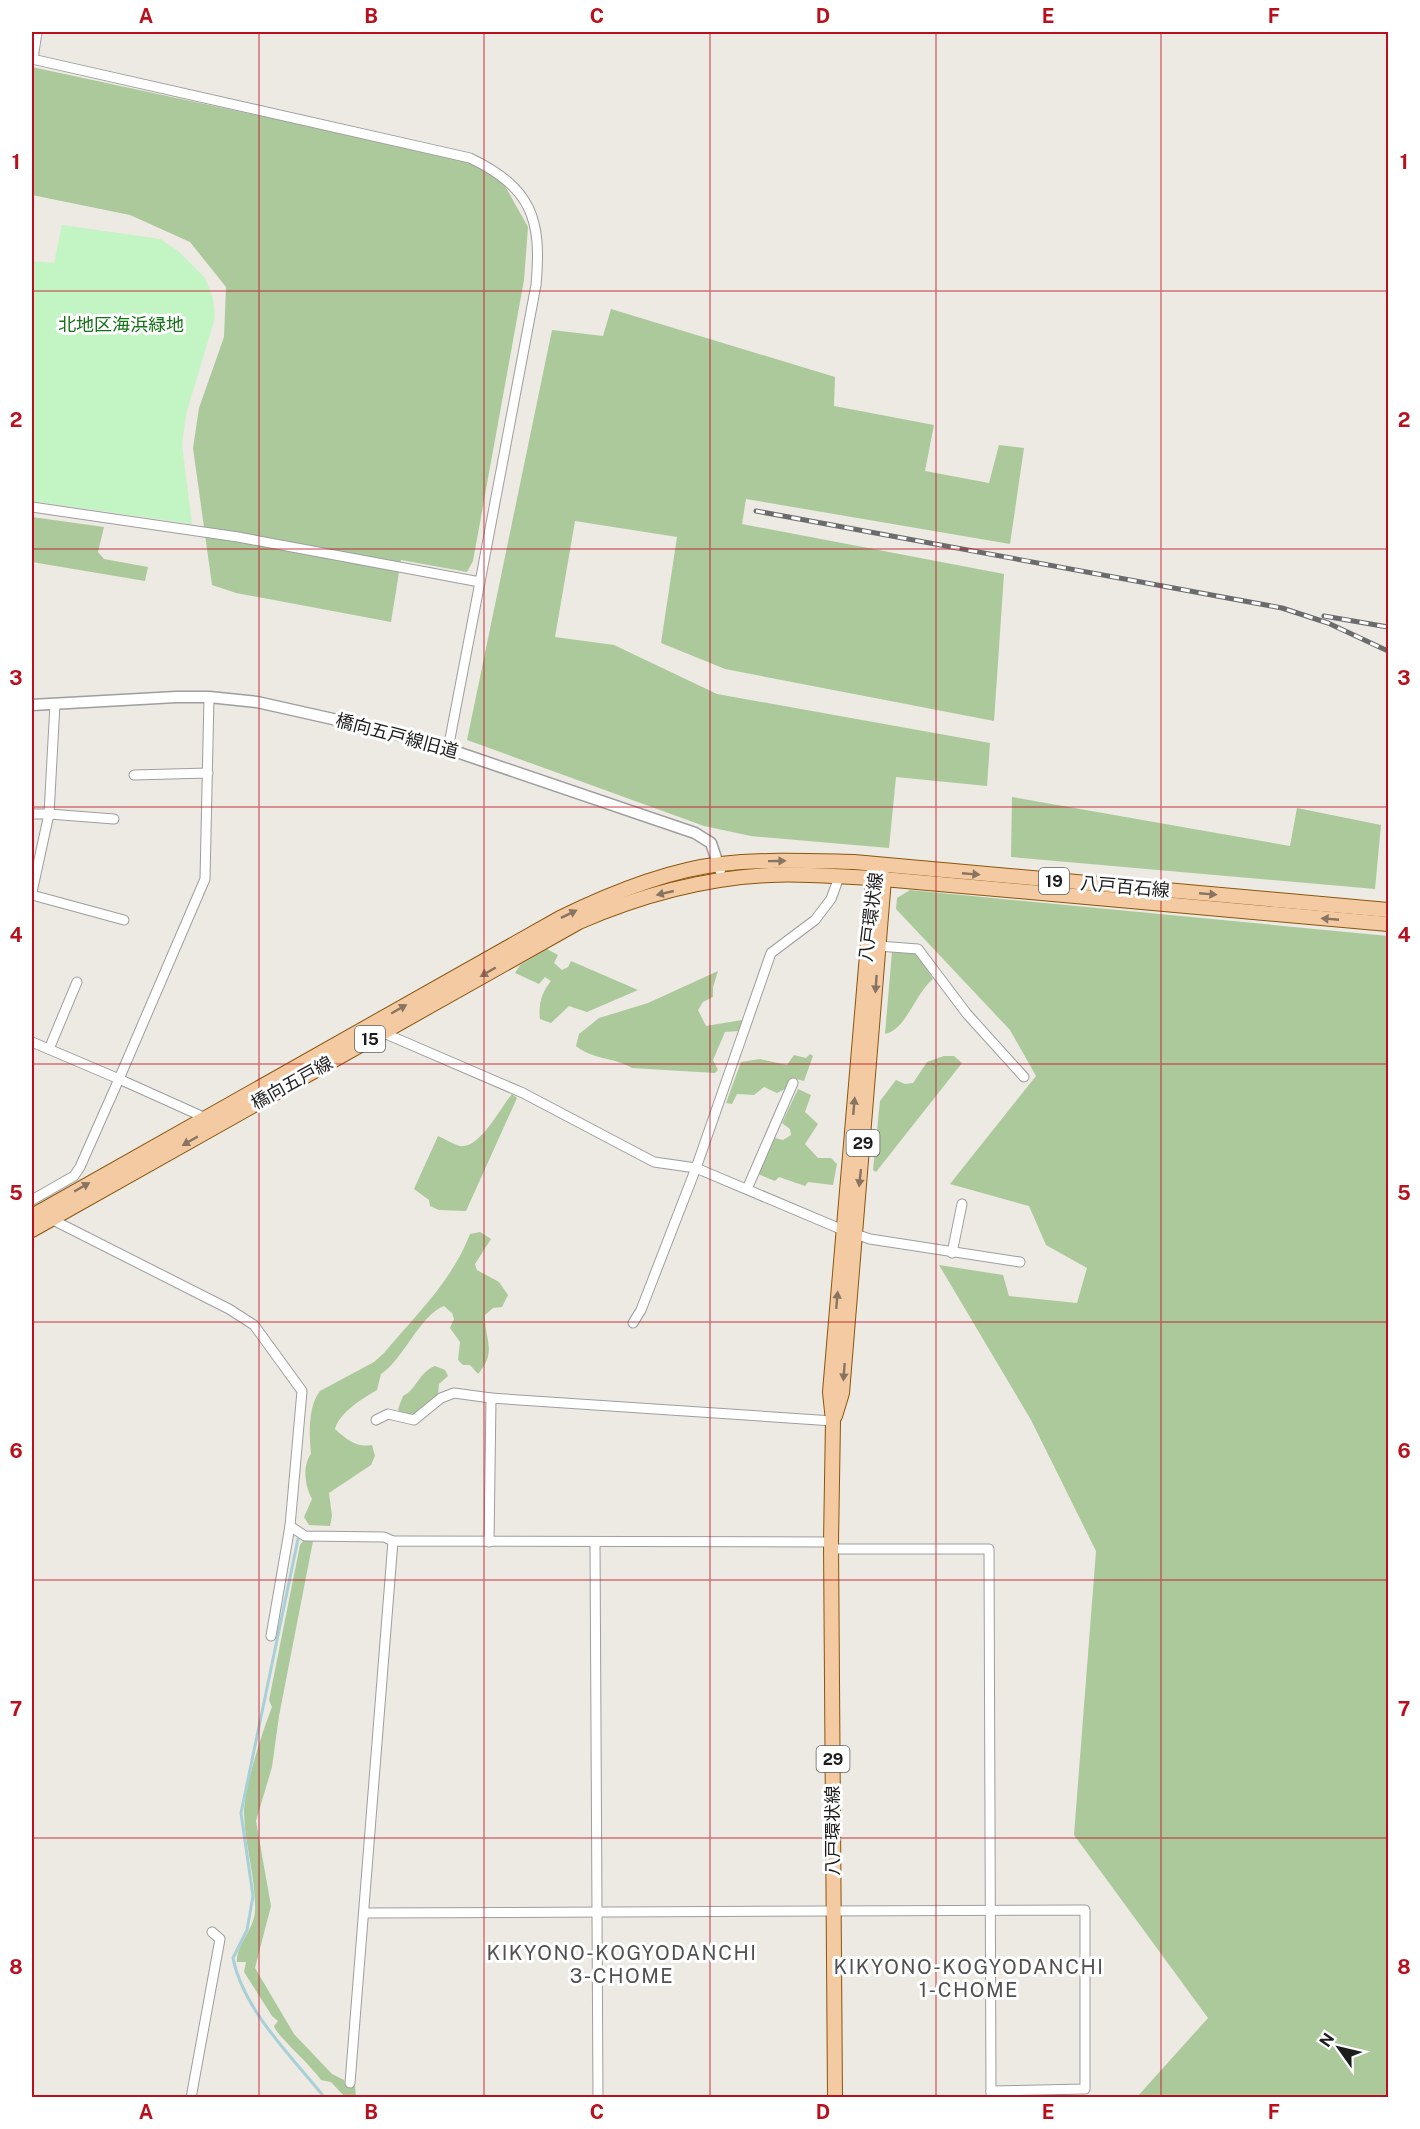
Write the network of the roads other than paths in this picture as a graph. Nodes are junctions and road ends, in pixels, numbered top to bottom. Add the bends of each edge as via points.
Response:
1 (37, 32) edge
2 (32, 59) edge
3 (32, 507) edge
4 (480, 582) junction
5 (208, 697) junction
6 (55, 704) junction
7 (32, 705) edge
8 (448, 749) junction
9 (208, 773) junction
10 (134, 775) dead end
11 (32, 814) edge
12 (49, 814) junction
13 (114, 819) dead end
14 (719, 864) junction
15 (877, 864) junction
16 (839, 877) junction
17 (722, 879) junction
18 (878, 879) junction
19 (32, 894) edge
20 (1389, 910) edge
21 (124, 920) dead end
22 (1389, 924) edge
23 (878, 946) junction
24 (77, 982) dead end
25 (368, 1026) junction
26 (382, 1033) junction
27 (32, 1044) edge
28 (49, 1049) junction
29 (1024, 1077) dead end
30 (119, 1079) junction
31 (793, 1083) dead end
32 (205, 1118) junction
33 (219, 1124) junction
34 (696, 1168) junction
35 (747, 1189) junction
36 (48, 1198) junction
37 (962, 1204) dead end
38 (33, 1209) edge
39 (52, 1219) junction
40 (32, 1230) edge
41 (849, 1232) junction
42 (951, 1253) junction
43 (1020, 1262) dead end
44 (633, 1323) dead end
45 (491, 1398) junction
46 (376, 1420) dead end
47 (834, 1421) junction
48 (290, 1526) junction
49 (393, 1541) junction
50 (489, 1542) junction
51 (595, 1543) junction
52 (832, 1546) junction
53 (271, 1636) dead end
54 (990, 1910) junction
55 (833, 1912) junction
56 (365, 1913) junction
57 (597, 1914) junction
58 (212, 1932) dead end
59 (350, 2083) dead end
60 (991, 2094) edge
61 (191, 2097) edge
62 (598, 2097) edge
63 (835, 2097) edge

1 - 2 street
2 - 4 street via 470,158 495,170 520,192 534,220 539,248 536,285
3 - 4 street via 238,537
4 - 8 street
5 - 6 street, 橋向五戸線旧道
5 - 8 street, 橋向五戸線旧道 via 289,708
5 - 9 street
6 - 7 street, 橋向五戸線旧道
6 - 12 street
8 - 14 street, 橋向五戸線旧道 via 704,837 711,843
9 - 10 street
9 - 30 street via 205,879
11 - 12 street
12 - 13 street
12 - 19 street
14 -> 15 main road, 八戸百石線 / 19 via 805,860
14 - 17 street, 橋向五戸線旧道
25 -> 14 main road, 橋向五戸線 / 15 via 584,906 638,885
15 - 18 main road, 八戸環状線 / 29
15 -> 20 main road, 八戸百石線 / 19
16 - 17 main road, 八戸百石線 / 19 via 771,875
16 - 18 main road, 八戸百石線 / 19
16 - 34 street via 831,899 815,920 771,953
17 -> 26 main road, 橋向五戸線 / 15 via 646,897 579,922
22 -> 18 main road, 八戸百石線 / 19
18 - 23 main road, 八戸環状線 / 29
41 -> 18 main road, 八戸環状線 / 29
19 - 21 street
23 - 29 street via 918,949 967,1014
23 -> 41 main road, 八戸環状線 / 29
24 - 28 street
25 - 26 street
25 - 32 main road, 橋向五戸線 / 15
26 - 33 main road, 橋向五戸線 / 15
26 - 34 street via 523,1093 654,1162
27 - 28 street
28 - 30 street
30 - 32 street
30 - 36 street via 81,1167
31 - 35 street
32 - 33 street
36 -> 32 main road, 橋向五戸線 / 15
33 -> 39 main road, 橋向五戸線 / 15
34 - 35 street
34 - 44 street
35 - 41 street
36 - 38 main road, 橋向五戸線 / 15
37 - 42 street
38 - 39 street
39 - 40 main road, 橋向五戸線 / 15
39 - 48 street via 230,1309 254,1325 303,1391
41 - 42 street
41 - 47 main road, 八戸環状線 / 29 via 842,1393
42 - 43 street
45 - 46 street via 454,1393 441,1398 414,1420 388,1414
45 - 47 street
45 - 50 street
47 - 52 main road, 八戸環状線 / 29
48 - 49 street via 304,1536 384,1537
48 - 53 street
49 - 50 street
49 - 56 street
50 - 51 street
51 - 52 street
51 - 57 street
52 - 54 street via 989,1549
52 - 55 main road, 八戸環状線 / 29
54 - 55 street
54 - 60 street
54 - 60 street via 1085,1910 1085,2089
55 - 57 street
55 - 63 main road, 八戸環状線 / 29
56 - 57 street
56 - 59 street
57 - 62 street
58 - 61 street via 220,1939

